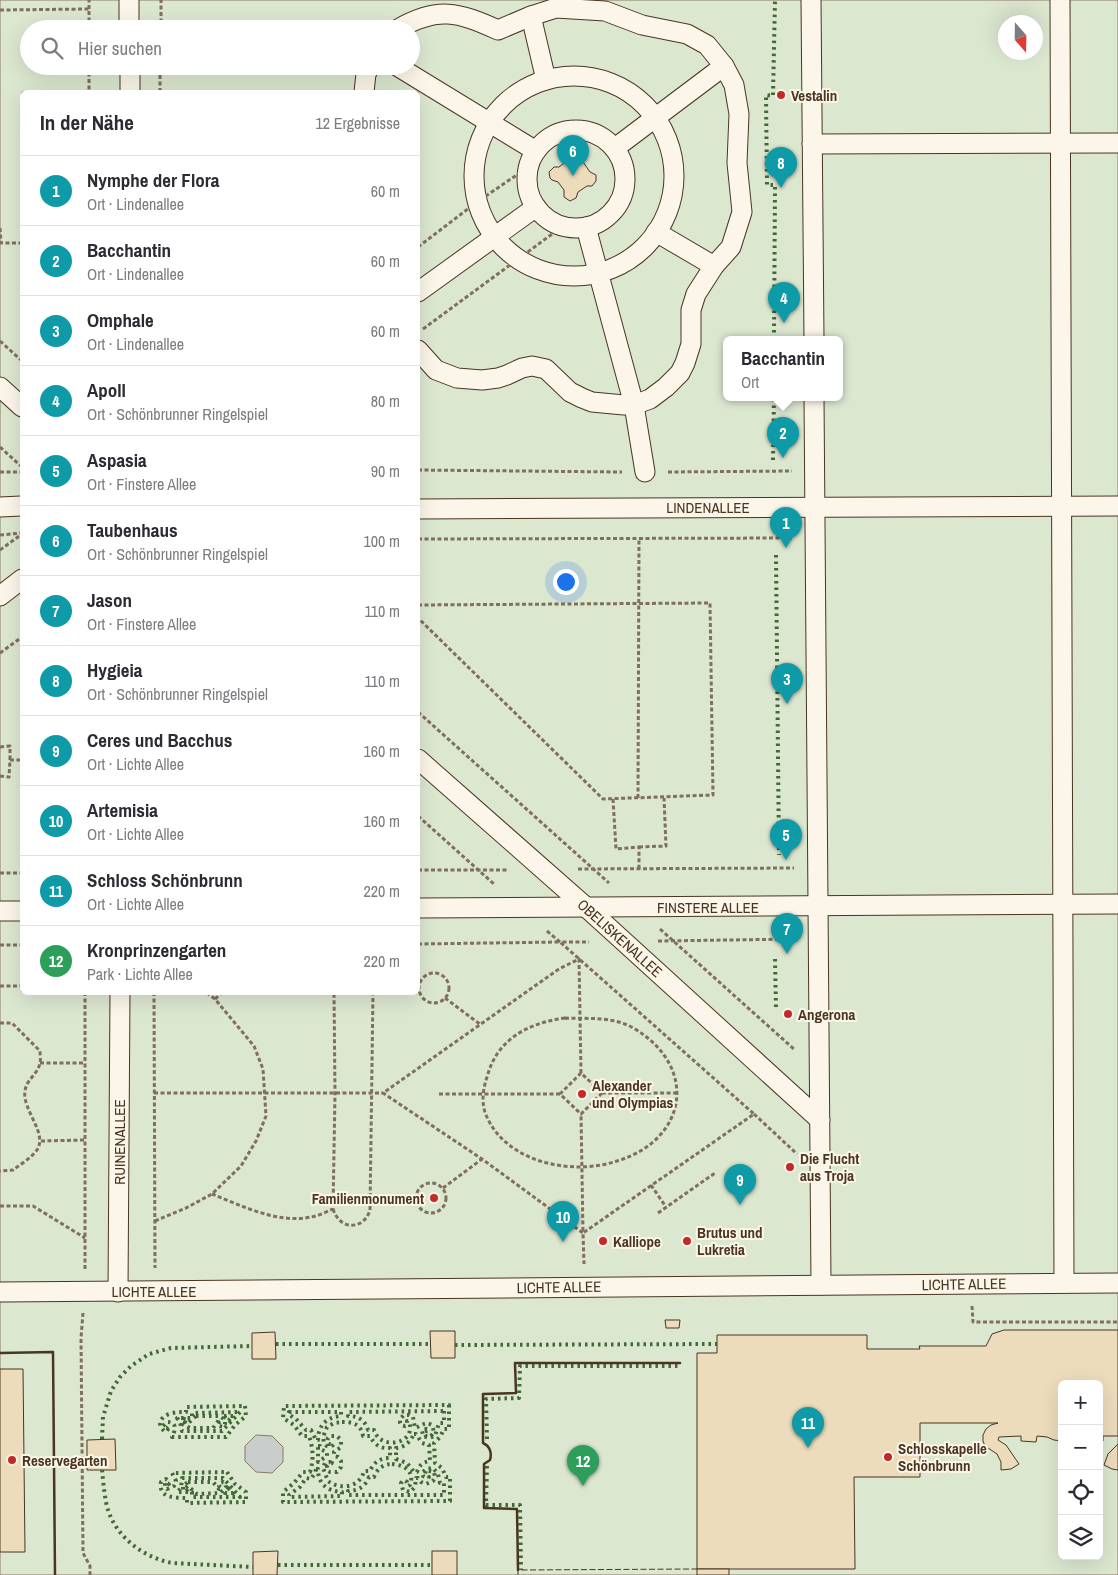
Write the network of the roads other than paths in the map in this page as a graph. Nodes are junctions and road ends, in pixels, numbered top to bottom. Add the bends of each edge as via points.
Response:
1 (129, 0) edge
2 (811, 0) edge
3 (1060, 0) edge
4 (530, 16) junction
5 (129, 20) edge
6 (415, 20) edge
7 (724, 66) junction
8 (130, 75) edge
9 (366, 75) edge
10 (412, 75) edge
11 (546, 80) junction
12 (130, 90) edge
13 (364, 90) edge
14 (655, 117) junction
15 (489, 122) junction
16 (1118, 142) edge
17 (1060, 143) junction
18 (812, 144) junction
19 (615, 148) junction
20 (533, 159) junction
21 (536, 207) junction
22 (586, 227) junction
23 (656, 232) junction
24 (494, 236) junction
25 (714, 266) junction
26 (599, 273) junction
27 (420, 291) edge
28 (814, 336) edge
29 (420, 352) edge
30 (0, 387) edge
31 (814, 401) edge
32 (20, 404) edge
33 (634, 404) junction
34 (645, 472) road end
35 (1062, 506) junction
36 (1118, 506) edge
37 (0, 507) edge
38 (815, 507) junction
39 (20, 508) edge
40 (420, 509) edge
41 (20, 581) edge
42 (0, 596) edge
43 (420, 761) edge
44 (1063, 904) junction
45 (1118, 904) edge
46 (818, 906) junction
47 (420, 908) edge
48 (587, 908) junction
49 (0, 911) edge
50 (20, 911) edge
51 (120, 995) edge
52 (820, 1120) junction
53 (1064, 1283) junction
54 (1118, 1283) edge
55 (821, 1285) junction
56 (0, 1292) edge
57 (118, 1292) junction

1 - 5 street
2 - 18 street
3 - 17 street
4 - 6 street via 498,30 453,14 433,14
4 - 7 street via 556,8 605,11 642,25 688,34 706,45
4 - 11 street
7 - 14 street
7 - 25 street via 734,85 739,114 737,163 742,212 731,247
8 - 12 street
9 - 13 street
10 - 15 street
11 - 14 street via 566,76 606,81 636,98
11 - 15 street via 513,96
14 - 19 street
14 - 23 street via 670,149 674,184 668,209
15 - 20 street
15 - 24 street via 479,145 474,186 484,220
16 - 17 street
17 - 18 street
17 - 35 street
18 - 28 street
19 - 20 street via 604,138 575,130 546,140
19 - 22 street via 623,162 626,179 623,195 602,221
20 - 21 street via 527,177
21 - 22 street via 548,219 563,226
21 - 24 street
22 - 26 street
23 - 25 street
23 - 26 street via 631,258
24 - 26 street via 518,259 549,273 566,276
24 - 27 street
25 - 33 street via 696,294 691,310 691,344 680,373 650,399
26 - 33 street
29 - 33 street via 436,370 457,378 498,378 522,368 539,367 582,398 603,404
30 - 32 street
31 - 38 street
33 - 34 street
35 - 36 street, LINDENALLEE
35 - 38 street, LINDENALLEE
35 - 44 street
37 - 39 street
38 - 40 street, LINDENALLEE
38 - 46 street
41 - 42 street
43 - 48 street, OBELISKENALLEE
44 - 45 street, FINSTERE ALLEE
44 - 46 street, FINSTERE ALLEE
44 - 53 street
46 - 48 street, FINSTERE ALLEE
46 - 52 street
47 - 48 street, FINSTERE ALLEE
48 - 52 street, OBELISKENALLEE
49 - 50 street
51 - 57 street, RUINENALLEE
52 - 55 street
53 - 54 street, LICHTE ALLEE
53 - 55 street, LICHTE ALLEE
55 - 57 street, LICHTE ALLEE
56 - 57 street, LICHTE ALLEE

